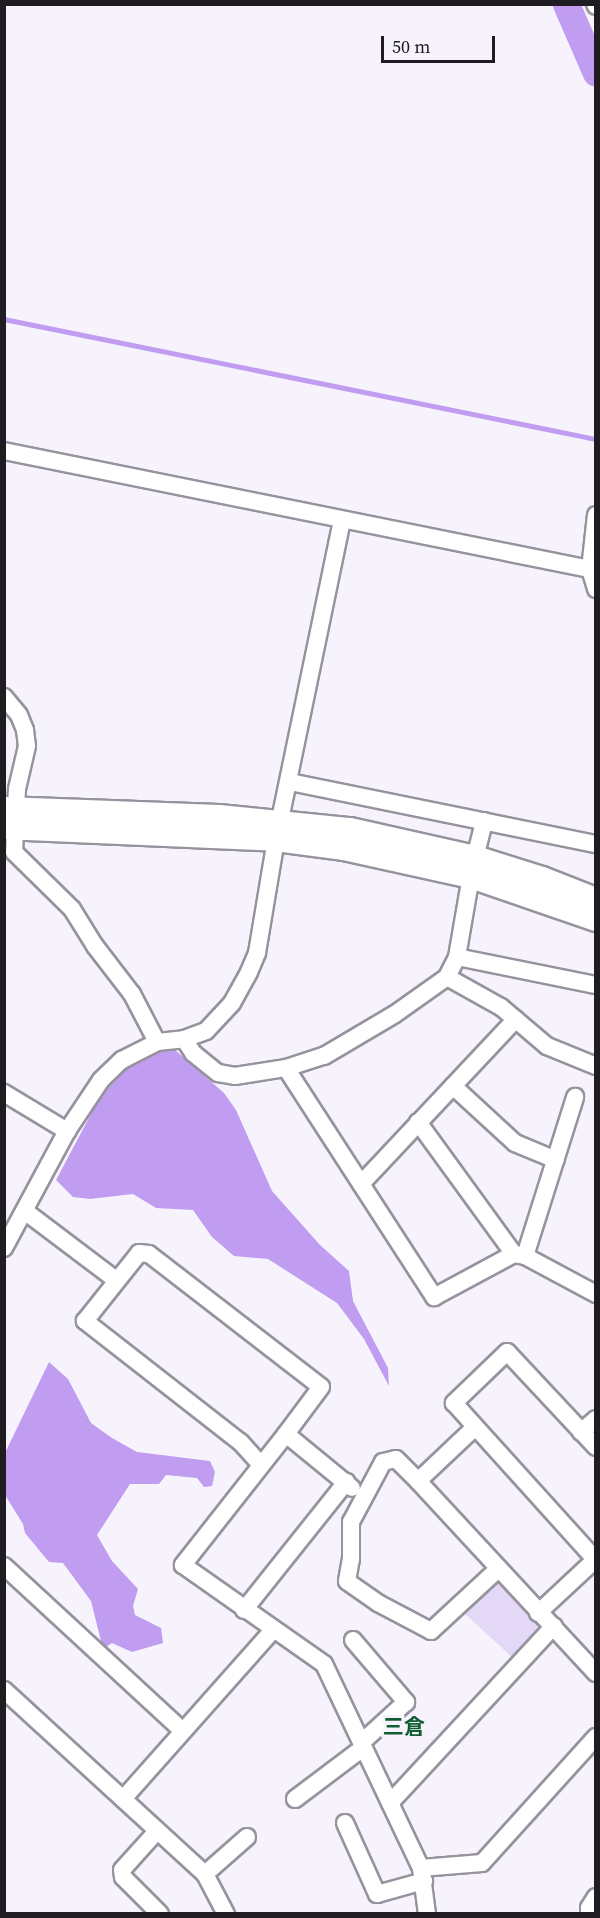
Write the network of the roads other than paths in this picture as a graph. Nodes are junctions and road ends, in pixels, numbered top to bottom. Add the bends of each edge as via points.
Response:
1 (4, 451) edge
2 (596, 515) edge
3 (342, 520) junction
4 (590, 569) junction
5 (596, 589) edge
6 (4, 697) edge
7 (290, 782) junction
8 (10, 818) edge
9 (484, 821) junction
10 (278, 830) junction
11 (596, 844) edge
12 (473, 867) junction
13 (596, 900) edge
14 (596, 919) edge
15 (457, 957) junction
16 (447, 977) junction
17 (596, 985) edge
18 (516, 1019) junction
19 (184, 1039) junction
20 (157, 1042) junction
21 (596, 1066) edge
22 (286, 1068) junction
23 (453, 1086) junction
24 (4, 1093) edge
25 (575, 1096) dead end
26 (418, 1122) junction
27 (67, 1131) junction
28 (556, 1160) junction
29 (361, 1184) junction
30 (26, 1212) junction
31 (4, 1248) edge
32 (520, 1255) junction
33 (116, 1280) junction
34 (594, 1288) edge
35 (596, 1419) edge
36 (474, 1428) junction
37 (581, 1432) junction
38 (286, 1434) junction
39 (596, 1447) edge
40 (261, 1465) junction
41 (418, 1481) junction
42 (346, 1482) junction
43 (362, 1497) junction
44 (595, 1559) edge
45 (4, 1566) edge
46 (497, 1570) junction
47 (244, 1610) junction
48 (538, 1612) junction
49 (554, 1626) junction
50 (273, 1630) junction
51 (353, 1640) dead end
52 (596, 1673) edge
53 (4, 1690) edge
54 (183, 1731) junction
55 (596, 1737) edge
56 (363, 1747) junction
57 (123, 1799) junction
58 (295, 1799) dead end
59 (390, 1803) junction
60 (345, 1823) dead end
61 (157, 1831) junction
62 (247, 1837) dead end
63 (205, 1874) junction
64 (422, 1874) junction
65 (596, 1897) edge
66 (160, 1914) edge
67 (226, 1914) edge
68 (427, 1914) edge
69 (589, 1914) edge

1 - 3 street
2 - 4 street
3 - 4 street
3 - 7 street
4 - 5 street
6 - 8 street via 19,715 27,746
7 - 9 street
7 - 10 street
8 - 10 street
8 - 20 street via 14,852 72,909 132,994
9 - 11 street
9 - 12 street
10 - 12 street via 387,856
10 - 19 street via 257,953 249,972 232,1003 206,1031
12 - 13 street via 542,879
12 - 14 street
12 - 15 street
15 - 16 street
15 - 17 street
16 - 18 street
16 - 22 street via 395,1014 324,1056
18 - 21 street via 547,1046
18 - 23 street
19 - 20 street
19 - 22 street via 193,1053 218,1072 235,1076
20 - 27 street via 122,1060 101,1080
22 - 29 street
23 - 26 street
23 - 28 street via 514,1143
24 - 27 street
25 - 28 street
26 - 29 street
26 - 32 street
27 - 30 street
28 - 32 street
29 - 32 street via 434,1297
30 - 31 street
30 - 33 street
32 - 34 street
33 - 38 street via 139,1253 149,1254 321,1387
33 - 40 street via 85,1321 240,1442
35 - 37 street
36 - 37 street via 454,1403 507,1352
36 - 41 street
36 - 44 street
37 - 39 street
38 - 40 street
38 - 42 street
40 - 47 street via 183,1565
41 - 43 street via 396,1459 383,1462
41 - 46 street
42 - 43 street
42 - 47 street
43 - 46 street via 351,1522 347,1581 378,1602 432,1631
44 - 48 street
45 - 54 street
46 - 48 street
47 - 50 street
48 - 49 street
49 - 52 street
49 - 59 street
50 - 54 street
50 - 56 street via 324,1664
51 - 56 street via 406,1702
53 - 57 street
54 - 57 street
55 - 64 street via 482,1863
56 - 58 street
56 - 59 street
57 - 61 street
59 - 64 street
60 - 64 street via 377,1893
61 - 63 street
61 - 66 street via 122,1870 123,1878
62 - 63 street
63 - 67 street
64 - 68 street
65 - 69 street

